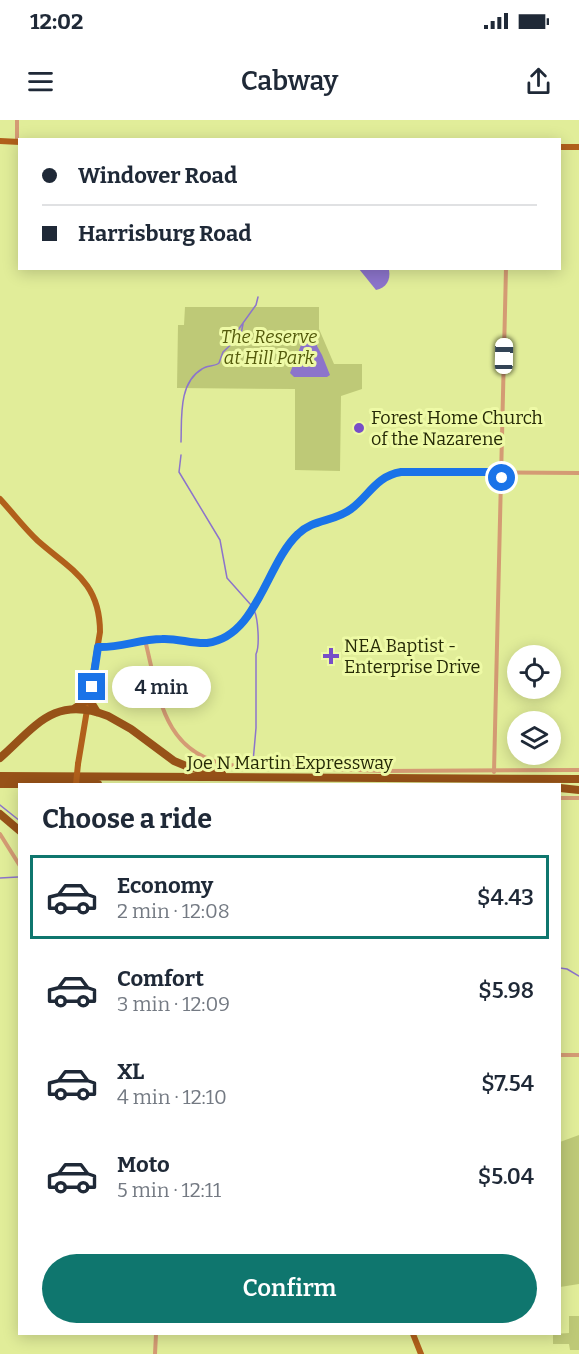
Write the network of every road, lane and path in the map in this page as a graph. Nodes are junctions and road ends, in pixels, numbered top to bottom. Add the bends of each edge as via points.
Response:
1 (17, 120) edge
2 (0, 141) edge
3 (18, 142) edge
4 (561, 147) edge
5 (579, 147) edge
6 (506, 270) edge
7 (502, 472) junction
8 (579, 473) edge
9 (0, 499) edge
10 (145, 640) junction
11 (98, 647) junction
12 (89, 699) junction
13 (74, 708) junction
14 (87, 711) junction
15 (98, 712) junction
16 (0, 758) edge
17 (579, 770) edge
18 (494, 772) junction
19 (0, 776) edge
20 (242, 777) junction
21 (579, 779) edge
22 (76, 783) edge
23 (0, 784) edge
24 (18, 784) edge
25 (561, 788) edge
26 (579, 789) edge
27 (561, 798) edge
28 (579, 798) edge
29 (0, 814) edge
30 (18, 829) edge
31 (0, 834) edge
32 (18, 863) edge
33 (561, 1055) edge
34 (579, 1055) edge
35 (156, 1335) edge
36 (413, 1335) edge
37 (155, 1354) edge
38 (421, 1354) edge

1 - 3 street
2 - 3 main road
4 - 5 main road
6 - 7 street
7 - 8 street
7 - 10 street via 401,472 385,477 350,510 315,523 294,538 244,621 231,634 206,643
7 - 18 street
9 - 11 main road via 91,590 100,615
10 - 11 street
10 - 18 street via 169,725 192,751 210,760 231,765
11 - 12 main road
12 - 13 highway
12 - 14 main road
12 - 15 highway
13 - 14 highway
13 - 16 highway via 39,721
14 - 15 highway
14 - 22 main road, bridge
15 - 20 highway via 131,729 183,765
17 - 18 street
19 - 20 highway, Joe N Martin Expressway
20 - 21 highway, Joe N Martin Expressway
23 - 24 highway
25 - 26 highway
27 - 28 street
29 - 30 highway
31 - 32 street
33 - 34 street
35 - 37 street
36 - 38 main road

